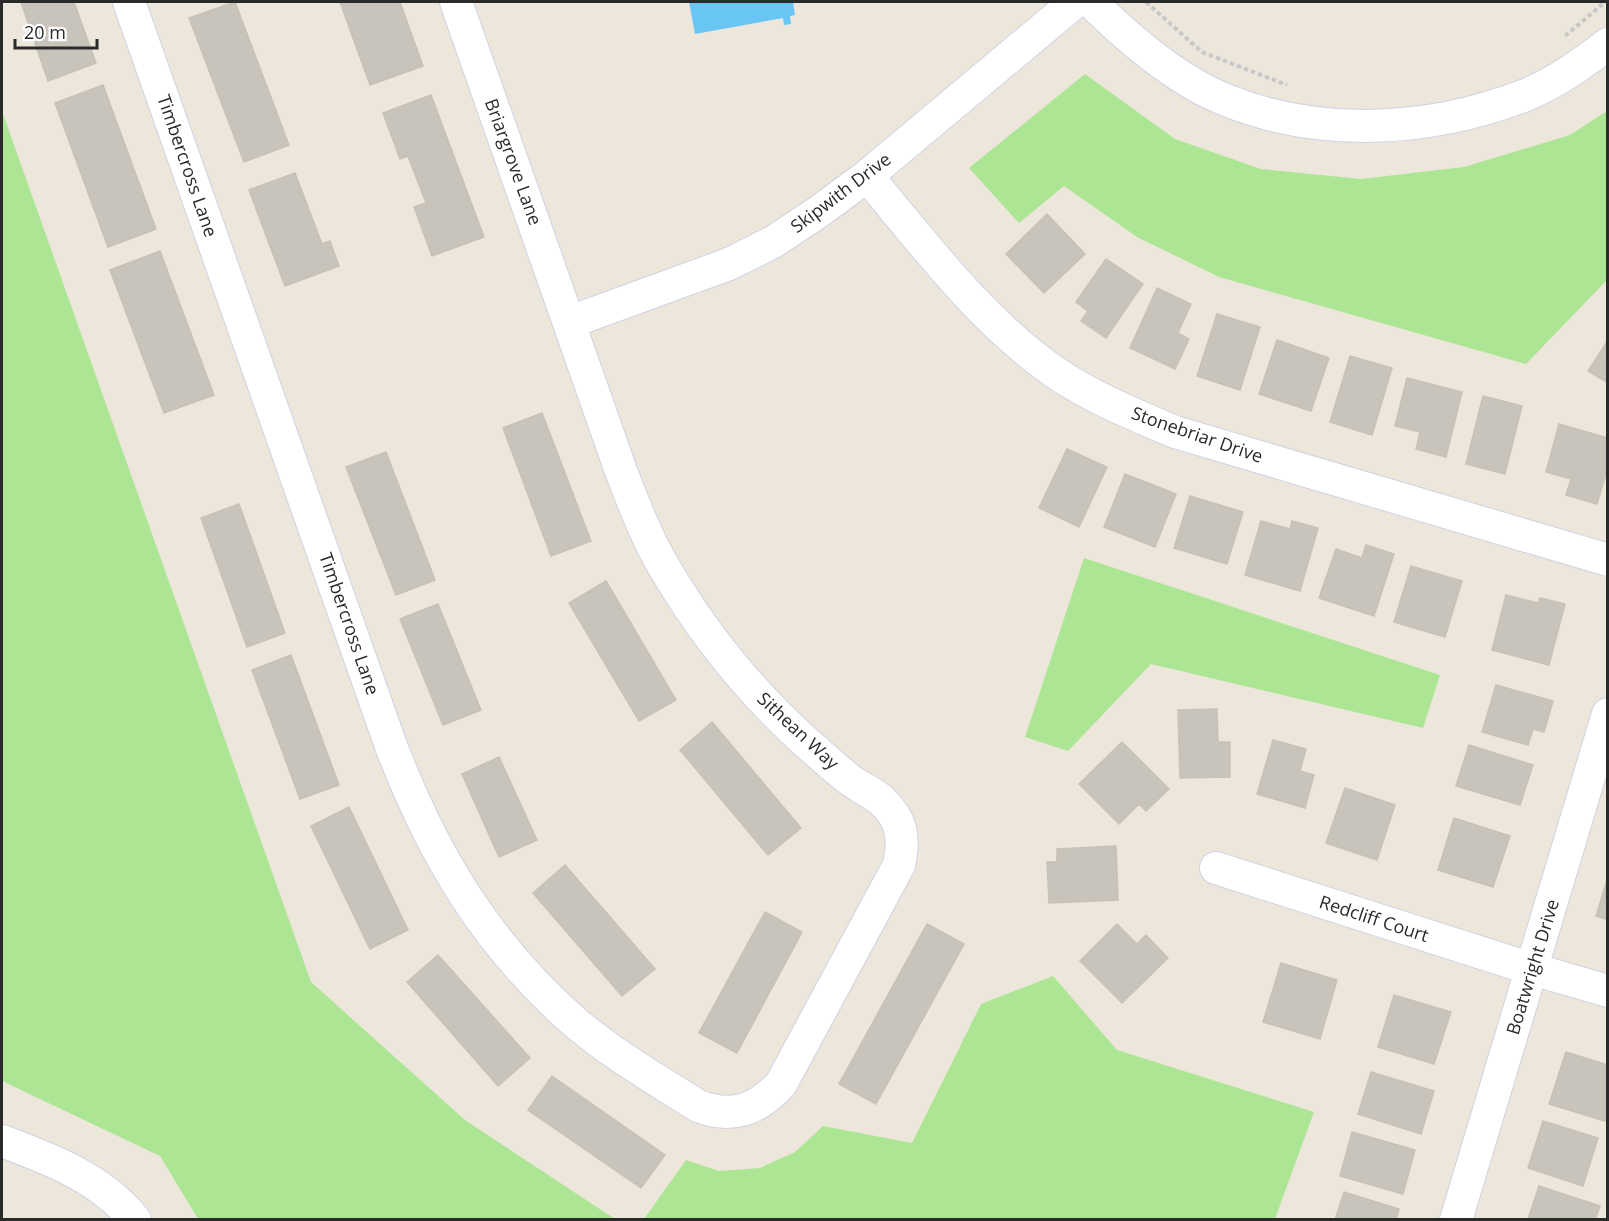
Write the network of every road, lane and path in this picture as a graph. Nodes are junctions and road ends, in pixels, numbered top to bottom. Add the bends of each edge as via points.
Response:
1 (129, 2) edge
2 (456, 2) edge
3 (1075, 2) edge
4 (1091, 2) edge
5 (1146, 2) edge
6 (1605, 2) edge
7 (1562, 39) dead end
8 (1608, 44) edge
9 (1293, 88) dead end
10 (867, 176) junction
11 (570, 322) junction
12 (1608, 560) edge
13 (1608, 714) edge
14 (1216, 868) dead end
15 (1533, 969) junction
16 (1608, 991) edge
17 (744, 1110) joint
18 (2, 1141) edge
19 (135, 1220) edge
20 (1456, 1220) edge

1 - 17 street, Timbercross Lane via 390,742 432,840 457,884 500,943 578,1024 698,1106 719,1112
2 - 11 street, Briargrove Lane
3 - 10 street, Skipwith Drive
4 - 8 street via 1174,72 1226,100 1285,118 1345,126 1406,125 1466,115 1524,95 1577,67
5 - 9 path via 1202,52
6 - 7 path
10 - 11 street, Skipwith Drive via 773,242 729,264
10 - 12 street, Stonebriar Drive via 963,290 1009,335 1057,374 1116,407 1175,432
11 - 17 street, Sithean Way via 640,520 694,615 728,662 768,705 851,780 879,798 900,825 903,846 899,866 786,1074 770,1095
13 - 15 street, Boatwright Drive
14 - 15 street, Redcliff Court
15 - 16 street, Redcliff Court
15 - 20 street, Boatwright Drive
18 - 19 street via 48,1158 92,1181

